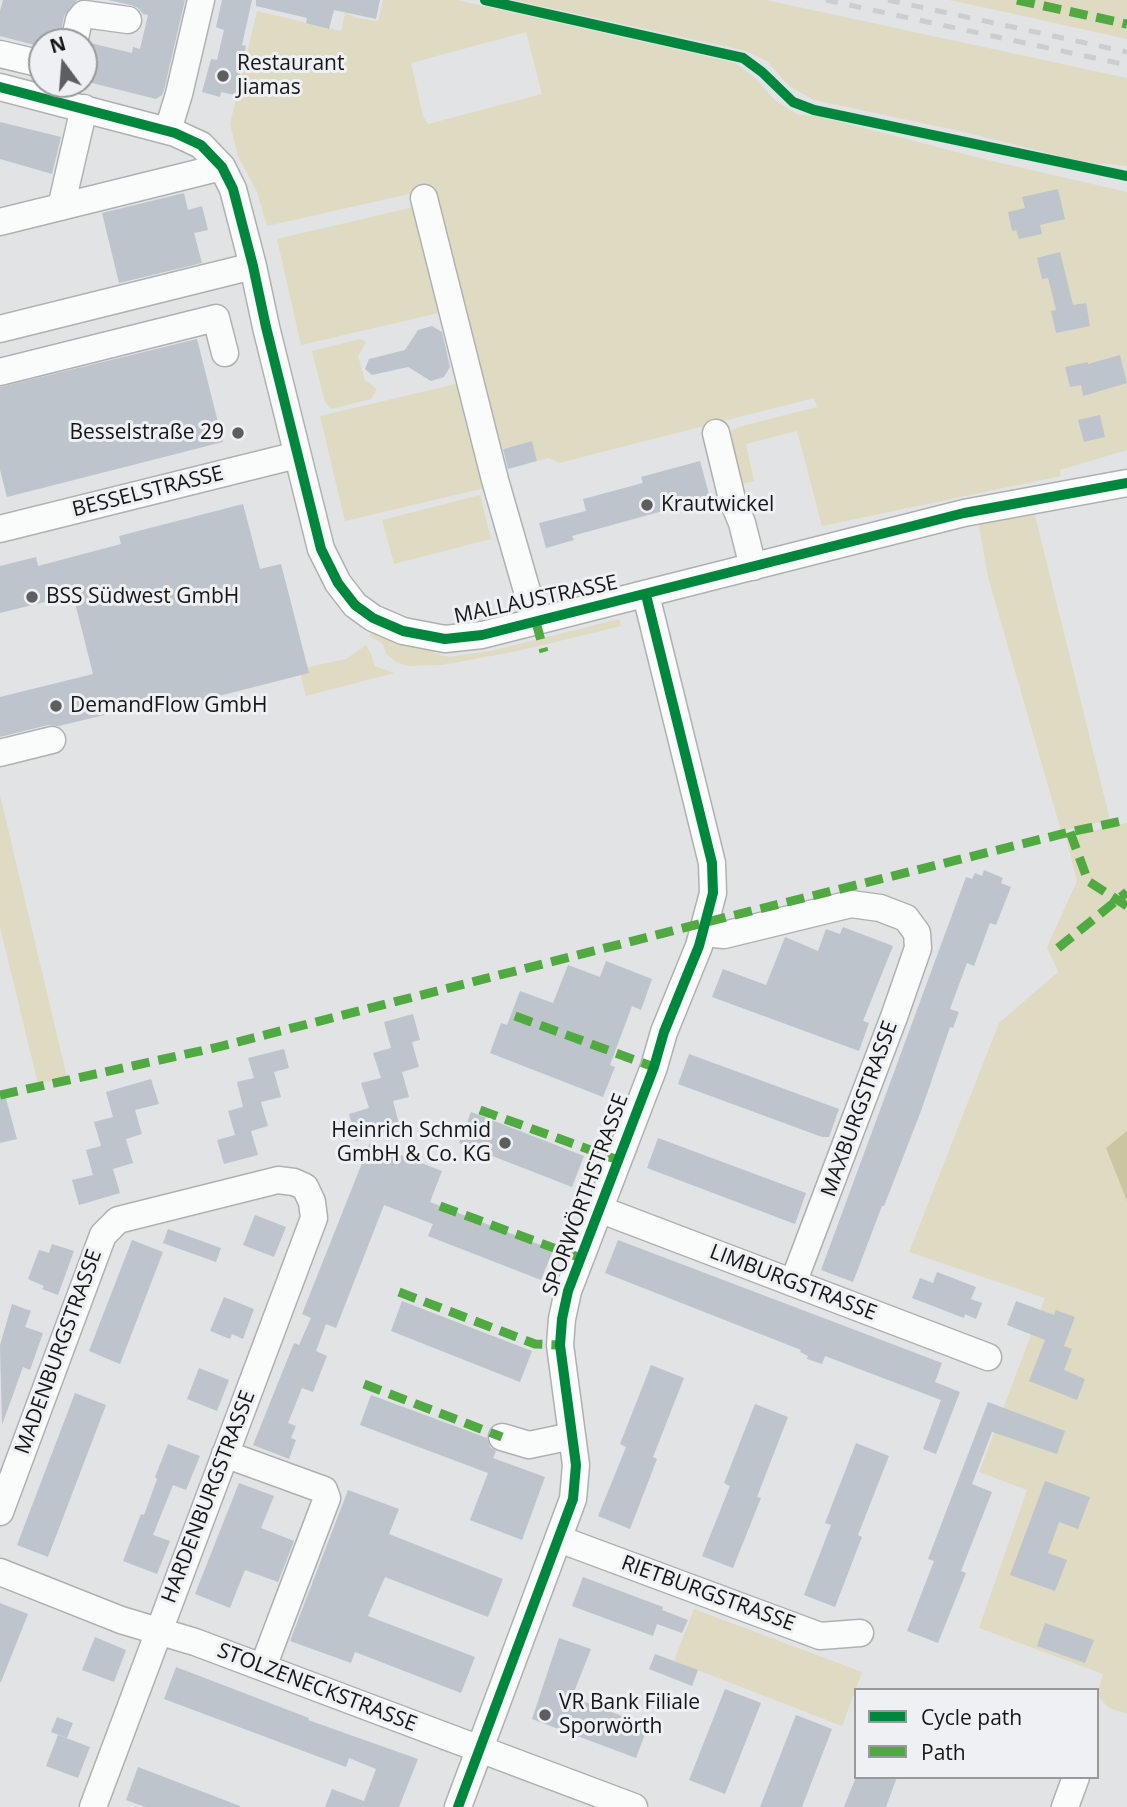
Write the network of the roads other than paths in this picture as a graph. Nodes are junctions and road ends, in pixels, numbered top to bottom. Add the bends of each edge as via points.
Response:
1 (201, 0) edge
2 (128, 20) dead end
3 (77, 28) edge
4 (0, 54) edge
5 (28, 61) edge
6 (0, 87) edge
7 (28, 91) edge
8 (59, 98) edge
9 (68, 98) edge
10 (168, 130) junction
11 (222, 167) junction
12 (424, 198) dead end
13 (61, 207) junction
14 (0, 222) edge
15 (253, 266) junction
16 (0, 329) edge
17 (225, 353) dead end
18 (0, 372) edge
19 (716, 433) dead end
20 (297, 455) junction
21 (1127, 482) edge
22 (0, 529) edge
23 (753, 568) junction
24 (646, 595) junction
25 (536, 622) junction
26 (52, 740) dead end
27 (0, 753) edge
28 (703, 933) junction
29 (305, 1187) joint
30 (599, 1209) junction
31 (793, 1283) junction
32 (988, 1357) dead end
33 (572, 1436) junction
34 (502, 1437) dead end
35 (225, 1454) junction
36 (0, 1512) edge
37 (559, 1539) junction
38 (0, 1572) edge
39 (159, 1631) junction
40 (860, 1633) dead end
41 (263, 1668) junction
42 (480, 1750) junction
43 (1075, 1779) edge
44 (93, 1807) edge
45 (458, 1807) edge
46 (634, 1807) edge
47 (1065, 1807) edge

1 - 10 street
2 - 3 street via 84,14
4 - 5 street
6 - 7 street, MALLAUSTRASSE
8 - 13 street
9 - 10 street, MALLAUSTRASSE
10 - 11 street, MALLAUSTRASSE via 201,145
11 - 13 street
11 - 15 street, MALLAUSTRASSE via 233,189
12 - 25 street
13 - 14 street
15 - 16 street
15 - 20 street, MALLAUSTRASSE
17 - 18 street via 216,318
19 - 23 street
20 - 22 street, BESSELSTRASSE
20 - 25 street, MALLAUSTRASSE via 329,567 348,598 366,614 402,631 445,639
21 - 23 street, MALLAUSTRASSE via 964,513
23 - 24 street, MALLAUSTRASSE
24 - 25 street, MALLAUSTRASSE
24 - 28 street, SPORWÖRTHSTRASSE via 712,863 712,894
26 - 27 street
28 - 30 street, SPORWÖRTHSTRASSE
28 - 31 street, MAXBURGSTRASSE via 724,936 851,904 906,918 917,933 918,948 894,1017
29 - 35 street, HARDENBURGSTRASSE via 314,1218
29 - 36 street, MADENBURGSTRASSE via 278,1180 118,1220 103,1235
30 - 31 street, LIMBURGSTRASSE
30 - 33 street, SPORWÖRTHSTRASSE via 562,1319 561,1363
31 - 32 street, LIMBURGSTRASSE
33 - 34 street via 529,1445
33 - 37 street, SPORWÖRTHSTRASSE via 576,1465 573,1499
35 - 39 street, HARDENBURGSTRASSE
35 - 41 street via 324,1490 327,1498
37 - 40 street, RIETBURGSTRASSE via 820,1636
37 - 42 street, SPORWÖRTHSTRASSE
38 - 39 street, STOLZENECKSTRASSE
39 - 41 street, STOLZENECKSTRASSE
39 - 44 street, HARDENBURGSTRASSE
41 - 42 street, STOLZENECKSTRASSE
42 - 45 street, SPORWÖRTHSTRASSE
42 - 46 street, STOLZENECKSTRASSE
43 - 47 street

